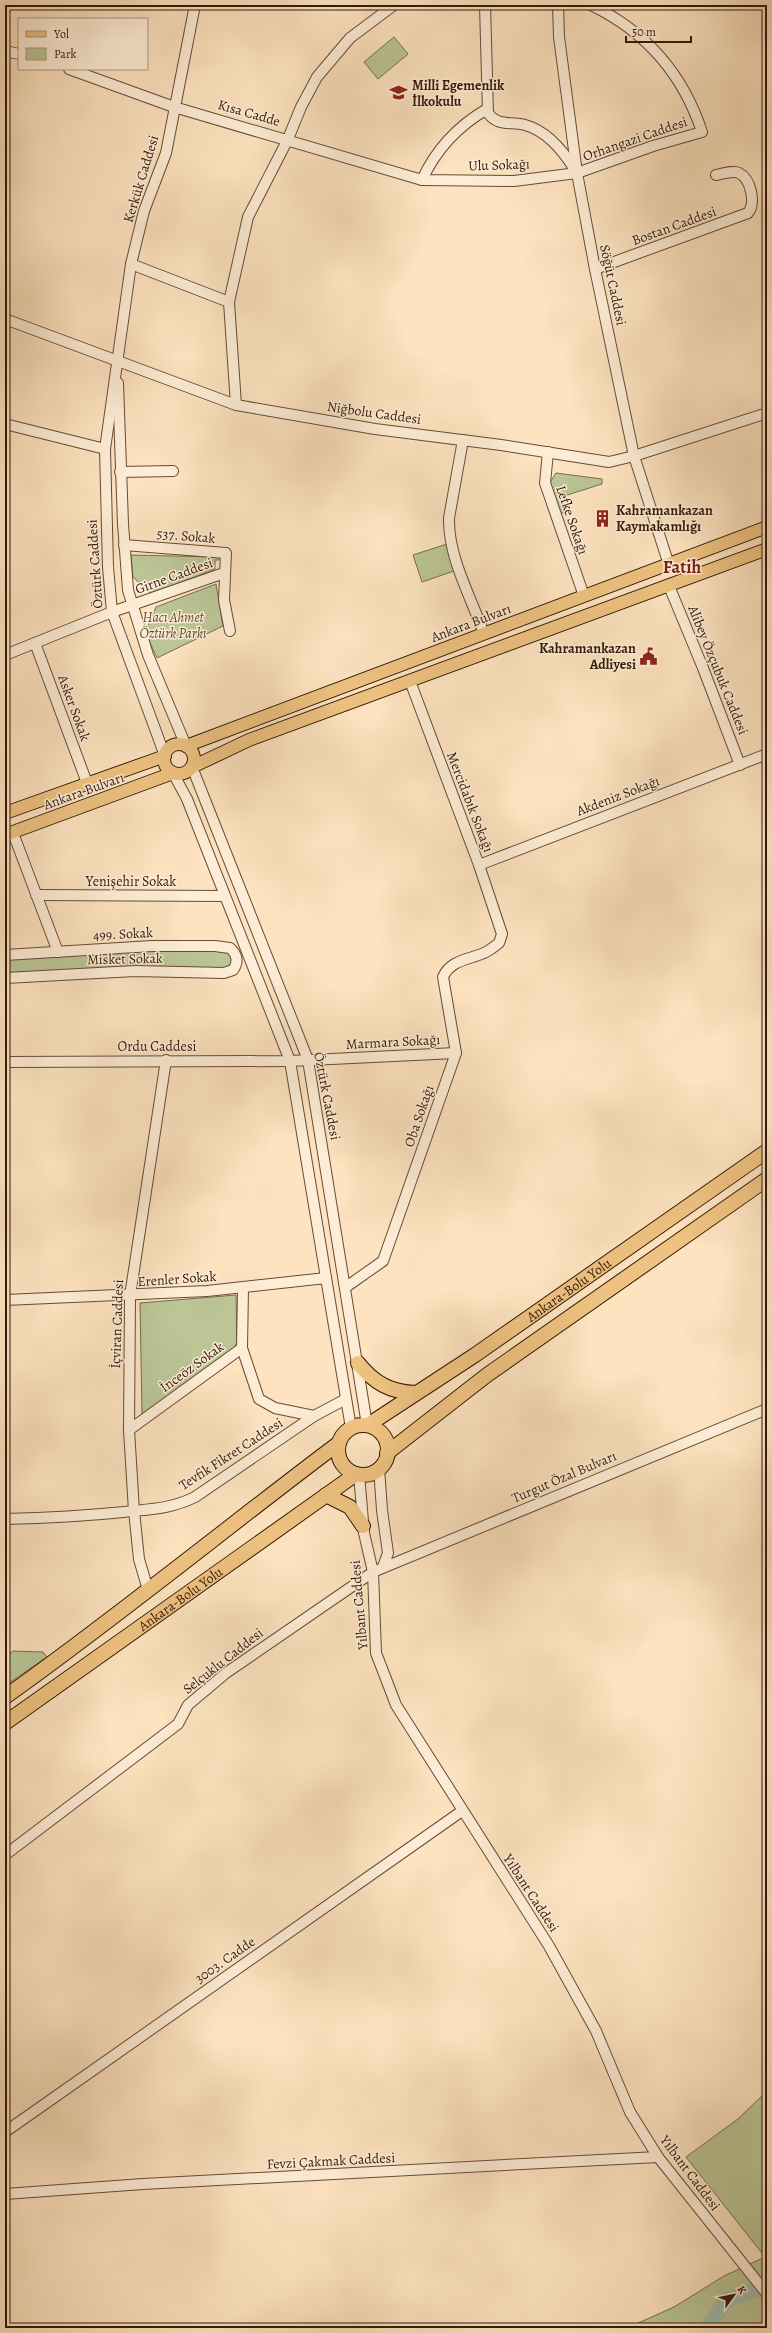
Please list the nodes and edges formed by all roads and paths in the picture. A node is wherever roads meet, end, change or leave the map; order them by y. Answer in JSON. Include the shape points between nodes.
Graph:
{"nodes":[{"id":1,"x":195,"y":5,"type":"edge"},
{"id":2,"x":394,"y":5,"type":"edge"},
{"id":3,"x":485,"y":5,"type":"edge"},
{"id":4,"x":558,"y":5,"type":"edge"},
{"id":5,"x":590,"y":5,"type":"edge"},
{"id":6,"x":5,"y":51,"type":"edge"},
{"id":7,"x":18,"y":54,"type":"edge"},
{"id":8,"x":72,"y":70,"type":"edge"},
{"id":9,"x":174,"y":107,"type":"junction"},
{"id":10,"x":487,"y":109,"type":"junction"},
{"id":11,"x":288,"y":139,"type":"junction"},
{"id":12,"x":577,"y":173,"type":"junction"},
{"id":13,"x":716,"y":175,"type":"dead end"},
{"id":14,"x":422,"y":180,"type":"junction"},
{"id":15,"x":131,"y":264,"type":"junction"},
{"id":16,"x":595,"y":269,"type":"junction"},
{"id":17,"x":229,"y":302,"type":"junction"},
{"id":18,"x":5,"y":319,"type":"edge"},
{"id":19,"x":116,"y":361,"type":"junction"},
{"id":20,"x":236,"y":405,"type":"junction"},
{"id":21,"x":767,"y":414,"type":"edge"},
{"id":22,"x":5,"y":424,"type":"edge"},
{"id":23,"x":463,"y":440,"type":"junction"},
{"id":24,"x":105,"y":449,"type":"junction"},
{"id":25,"x":548,"y":452,"type":"junction"},
{"id":26,"x":634,"y":456,"type":"junction"},
{"id":27,"x":174,"y":471,"type":"dead end"},
{"id":28,"x":120,"y":472,"type":"junction"},
{"id":29,"x":767,"y":527,"type":"edge"},
{"id":30,"x":124,"y":545,"type":"junction"},
{"id":31,"x":767,"y":549,"type":"edge"},
{"id":32,"x":669,"y":565,"type":"junction"},
{"id":33,"x":224,"y":573,"type":"junction"},
{"id":34,"x":669,"y":586,"type":"junction"},
{"id":35,"x":584,"y":596,"type":"junction"},
{"id":36,"x":133,"y":606,"type":"junction"},
{"id":37,"x":112,"y":612,"type":"junction"},
{"id":38,"x":230,"y":631,"type":"dead end"},
{"id":39,"x":484,"y":634,"type":"junction"},
{"id":40,"x":35,"y":643,"type":"junction"},
{"id":41,"x":5,"y":655,"type":"edge"},
{"id":42,"x":410,"y":680,"type":"junction"},
{"id":43,"x":186,"y":746,"type":"junction"},
{"id":44,"x":767,"y":754,"type":"edge"},
{"id":45,"x":165,"y":756,"type":"junction"},
{"id":46,"x":740,"y":765,"type":"junction"},
{"id":47,"x":192,"y":767,"type":"junction"},
{"id":48,"x":174,"y":773,"type":"junction"},
{"id":49,"x":87,"y":783,"type":"junction"},
{"id":50,"x":5,"y":812,"type":"edge"},
{"id":51,"x":9,"y":834,"type":"edge"},
{"id":52,"x":479,"y":865,"type":"junction"},
{"id":53,"x":36,"y":894,"type":"junction"},
{"id":54,"x":225,"y":896,"type":"junction"},
{"id":55,"x":58,"y":952,"type":"junction"},
{"id":56,"x":5,"y":955,"type":"edge"},
{"id":57,"x":237,"y":959,"type":"joint"},
{"id":58,"x":443,"y":977,"type":"joint"},
{"id":59,"x":5,"y":978,"type":"edge"},
{"id":60,"x":456,"y":1053,"type":"junction"},
{"id":61,"x":166,"y":1060,"type":"junction"},
{"id":62,"x":308,"y":1060,"type":"junction"},
{"id":63,"x":290,"y":1061,"type":"junction"},
{"id":64,"x":5,"y":1062,"type":"edge"},
{"id":65,"x":767,"y":1151,"type":"edge"},
{"id":66,"x":767,"y":1179,"type":"edge"},
{"id":67,"x":326,"y":1278,"type":"junction"},
{"id":68,"x":346,"y":1287,"type":"junction"},
{"id":69,"x":243,"y":1288,"type":"junction"},
{"id":70,"x":130,"y":1296,"type":"junction"},
{"id":71,"x":5,"y":1300,"type":"edge"},
{"id":72,"x":242,"y":1348,"type":"junction"},
{"id":73,"x":358,"y":1363,"type":"junction"},
{"id":74,"x":416,"y":1393,"type":"junction"},
{"id":75,"x":346,"y":1399,"type":"junction"},
{"id":76,"x":767,"y":1409,"type":"edge"},
{"id":77,"x":314,"y":1416,"type":"junction"},
{"id":78,"x":368,"y":1425,"type":"junction"},
{"id":79,"x":351,"y":1428,"type":"junction"},
{"id":80,"x":129,"y":1430,"type":"junction"},
{"id":81,"x":338,"y":1443,"type":"junction"},
{"id":82,"x":387,"y":1453,"type":"junction"},
{"id":83,"x":379,"y":1468,"type":"junction"},
{"id":84,"x":357,"y":1474,"type":"junction"},
{"id":85,"x":326,"y":1495,"type":"junction"},
{"id":86,"x":134,"y":1511,"type":"junction"},
{"id":87,"x":5,"y":1519,"type":"edge"},
{"id":88,"x":363,"y":1526,"type":"junction"},
{"id":89,"x":383,"y":1567,"type":"junction"},
{"id":90,"x":373,"y":1572,"type":"junction"},
{"id":91,"x":148,"y":1590,"type":"junction"},
{"id":92,"x":5,"y":1697,"type":"edge"},
{"id":93,"x":5,"y":1723,"type":"edge"},
{"id":94,"x":462,"y":1811,"type":"junction"},
{"id":95,"x":5,"y":1855,"type":"edge"},
{"id":96,"x":5,"y":2132,"type":"edge"},
{"id":97,"x":658,"y":2157,"type":"junction"},
{"id":98,"x":5,"y":2194,"type":"edge"},
{"id":99,"x":767,"y":2294,"type":"edge"}],
"edges":[{"from":1,"to":9,"type":"street","name":"Kerkük Caddesi"},
{"from":2,"to":11,"type":"street","via":[[363,26],[327,63],[308,92]]},
{"from":3,"to":10,"type":"street"},
{"from":4,"to":12,"type":"street","name":"Söğüt Caddesi","via":[[559,37]]},
{"from":5,"to":12,"type":"street","name":"Orhangazi Caddesi","via":[[631,29],[656,51],[684,88],[702,132]]},
{"from":6,"to":7,"type":"street"},
{"from":8,"to":9,"type":"street","name":"Kısa Cadde"},
{"from":9,"to":11,"type":"street","name":"Kısa Cadde"},
{"from":9,"to":15,"type":"street","name":"Kerkük Caddesi","via":[[166,153],[144,211]]},
{"from":10,"to":12,"type":"street","via":[[496,121],[525,125],[544,135],[560,149]]},
{"from":10,"to":14,"type":"street","via":[[464,124],[445,143]]},
{"from":11,"to":14,"type":"street","name":"Kısa Cadde"},
{"from":11,"to":17,"type":"street","via":[[248,217]]},
{"from":12,"to":14,"type":"street","name":"Ulu Sokağı","via":[[514,180]]},
{"from":12,"to":16,"type":"street","name":"Söğüt Caddesi"},
{"from":13,"to":16,"type":"street","name":"Bostan Caddesi","via":[[738,173],[747,183],[752,205],[748,213]]},
{"from":15,"to":17,"type":"street"},
{"from":15,"to":19,"type":"street","name":"Kerkük Caddesi"},
{"from":16,"to":26,"type":"street","name":"Söğüt Caddesi"},
{"from":17,"to":20,"type":"street"},
{"from":18,"to":19,"type":"street"},
{"from":19,"to":20,"type":"street","name":"Niğbolu Caddesi"},
{"from":19,"to":24,"type":"street","name":"Öztürk Caddesi"},
{"from":19,"to":28,"type":"street","via":[[121,422]]},
{"from":20,"to":23,"type":"street","name":"Niğbolu Caddesi","via":[[375,430]]},
{"from":21,"to":26,"type":"street","name":"Niğbolu Caddesi"},
{"from":22,"to":24,"type":"street"},
{"from":23,"to":25,"type":"street","name":"Niğbolu Caddesi"},
{"from":23,"to":39,"type":"street","via":[[448,531]]},
{"from":24,"to":37,"type":"street","name":"Öztürk Caddesi","via":[[108,567]]},
{"from":25,"to":26,"type":"street","name":"Niğbolu Caddesi","via":[[609,462]]},
{"from":25,"to":35,"type":"street","name":"Lefke Sokağı","via":[[545,483]]},
{"from":26,"to":32,"type":"street","name":"Söğüt Caddesi"},
{"from":27,"to":28,"type":"street"},
{"from":28,"to":30,"type":"street"},
{"from":29,"to":32,"type":"main road","name":"Ankara Bulvarı"},
{"from":30,"to":33,"type":"street","name":"537. Sokak","via":[[226,553]]},
{"from":30,"to":36,"type":"street","via":[[126,577]]},
{"from":31,"to":34,"type":"main road","name":"Ankara Bulvarı"},
{"from":32,"to":35,"type":"main road","name":"Ankara Bulvarı"},
{"from":33,"to":36,"type":"street","name":"Girne Caddesi"},
{"from":33,"to":38,"type":"street","via":[[224,600]]},
{"from":34,"to":42,"type":"main road","name":"Ankara Bulvarı"},
{"from":34,"to":46,"type":"street","name":"Alibey Özçubuk Caddesi"},
{"from":35,"to":39,"type":"main road","name":"Ankara Bulvarı"},
{"from":36,"to":37,"type":"street","name":"Girne Caddesi"},
{"from":36,"to":43,"type":"street","via":[[148,655]]},
{"from":37,"to":40,"type":"street","name":"Girne Caddesi"},
{"from":37,"to":45,"type":"street","name":"Öztürk Caddesi"},
{"from":39,"to":43,"type":"main road","name":"Ankara Bulvarı"},
{"from":40,"to":41,"type":"street","name":"Girne Caddesi"},
{"from":40,"to":49,"type":"street","name":"Asker Sokak"},
{"from":42,"to":47,"type":"main road","name":"Ankara Bulvarı","via":[[249,740]]},
{"from":42,"to":52,"type":"street","name":"Mercidabık Sokağı"},
{"from":43,"to":45,"type":"main road","name":"Ankara Bulvarı","via":[[174,745],[168,749]]},
{"from":43,"to":47,"type":"main road","via":[[193,755]]},
{"from":44,"to":46,"type":"street","name":"Akdeniz Sokağı"},
{"from":45,"to":48,"type":"main road","via":[[167,768]]},
{"from":45,"to":49,"type":"main road","name":"Ankara Bulvarı"},
{"from":46,"to":52,"type":"street","name":"Akdeniz Sokağı"},
{"from":47,"to":48,"type":"main road","name":"Ankara Bulvarı","via":[[182,774]]},
{"from":47,"to":62,"type":"street","name":"Öztürk Caddesi"},
{"from":48,"to":51,"type":"main road","name":"Ankara Bulvarı"},
{"from":48,"to":54,"type":"street"},
{"from":49,"to":50,"type":"main road","name":"Ankara Bulvarı"},
{"from":51,"to":53,"type":"street"},
{"from":52,"to":58,"type":"street","name":"Mercidabık Sokağı","via":[[502,934],[499,943],[486,952],[453,964]]},
{"from":53,"to":54,"type":"street","name":"Yenişehir Sokak"},
{"from":53,"to":55,"type":"street"},
{"from":54,"to":63,"type":"street"},
{"from":55,"to":56,"type":"street","name":"499. Sokak"},
{"from":55,"to":57,"type":"street","name":"499. Sokak","via":[[152,946],[215,946],[230,948]]},
{"from":57,"to":59,"type":"street","name":"Misket Sokak","via":[[233,970],[224,972],[135,971]]},
{"from":58,"to":60,"type":"street","name":"Oba Sokağı"},
{"from":60,"to":62,"type":"street","name":"Marmara Sokağı"},
{"from":60,"to":68,"type":"street","name":"Oba Sokağı","via":[[383,1261]]},
{"from":61,"to":63,"type":"street","name":"Ordu Caddesi"},
{"from":61,"to":64,"type":"street","name":"Ordu Caddesi"},
{"from":61,"to":70,"type":"street","name":"İçviran Caddesi"},
{"from":62,"to":63,"type":"street","name":"Ordu Caddesi"},
{"from":62,"to":68,"type":"street","name":"Öztürk Caddesi"},
{"from":63,"to":67,"type":"street"},
{"from":65,"to":74,"type":"highway","name":"Ankara-Bolu Yolu"},
{"from":66,"to":82,"type":"highway","name":"Ankara-Bolu Yolu","via":[[487,1376]]},
{"from":67,"to":69,"type":"street","name":"Erenler Sokak"},
{"from":67,"to":75,"type":"street"},
{"from":68,"to":73,"type":"street","name":"Öztürk Caddesi"},
{"from":69,"to":70,"type":"street","name":"Erenler Sokak"},
{"from":69,"to":72,"type":"street","name":"İnceöz Sokak"},
{"from":70,"to":71,"type":"street","name":"Erenler Sokak"},
{"from":70,"to":80,"type":"street","name":"İçviran Caddesi"},
{"from":72,"to":77,"type":"street","via":[[259,1399],[275,1408]]},
{"from":72,"to":80,"type":"street","name":"İnceöz Sokak"},
{"from":73,"to":74,"type":"highway","via":[[383,1387],[399,1392]]},
{"from":73,"to":78,"type":"street","name":"Öztürk Caddesi"},
{"from":74,"to":78,"type":"highway","name":"Ankara-Bolu Yolu"},
{"from":75,"to":77,"type":"street","name":"Tevfik Fikret Caddesi"},
{"from":75,"to":79,"type":"street"},
{"from":76,"to":89,"type":"street","name":"Turgut Özal Bulvarı"},
{"from":77,"to":86,"type":"street","name":"Tevfik Fikret Caddesi","via":[[179,1505],[162,1510]]},
{"from":78,"to":79,"type":"highway"},
{"from":78,"to":82,"type":"highway","via":[[383,1436]]},
{"from":79,"to":81,"type":"highway","via":[[343,1434]]},
{"from":80,"to":86,"type":"street","name":"İçviran Caddesi"},
{"from":81,"to":84,"type":"highway","via":[[341,1462]]},
{"from":81,"to":91,"type":"highway","name":"Ankara-Bolu Yolu"},
{"from":82,"to":83,"type":"highway"},
{"from":83,"to":84,"type":"highway","via":[[370,1474]]},
{"from":83,"to":89,"type":"street","name":"Yılbant Caddesi","via":[[388,1553]]},
{"from":84,"to":85,"type":"highway","name":"Ankara-Bolu Yolu"},
{"from":84,"to":88,"type":"street","name":"Yılbant Caddesi"},
{"from":85,"to":88,"type":"highway","via":[[350,1507]]},
{"from":85,"to":93,"type":"highway","name":"Ankara-Bolu Yolu"},
{"from":86,"to":87,"type":"street","name":"Tevfik Fikret Caddesi"},
{"from":86,"to":91,"type":"street","name":"İçviran Caddesi","via":[[140,1559]]},
{"from":88,"to":90,"type":"street","name":"Yılbant Caddesi"},
{"from":89,"to":90,"type":"street","name":"Turgut Özal Bulvarı"},
{"from":90,"to":94,"type":"street","name":"Yılbant Caddesi","via":[[376,1653],[396,1705]]},
{"from":90,"to":95,"type":"street","name":"Selçuklu Caddesi","via":[[226,1673],[188,1704],[178,1724]]},
{"from":91,"to":92,"type":"highway","name":"Ankara-Bolu Yolu","via":[[86,1639]]},
{"from":94,"to":96,"type":"street","name":"3003. Cadde"},
{"from":94,"to":97,"type":"street","name":"Yılbant Caddesi","via":[[549,1946],[596,2031],[630,2112]]},
{"from":97,"to":98,"type":"street","name":"Fevzi Çakmak Caddesi","via":[[143,2184]]},
{"from":97,"to":99,"type":"street","name":"Yılbant Caddesi"}]}
